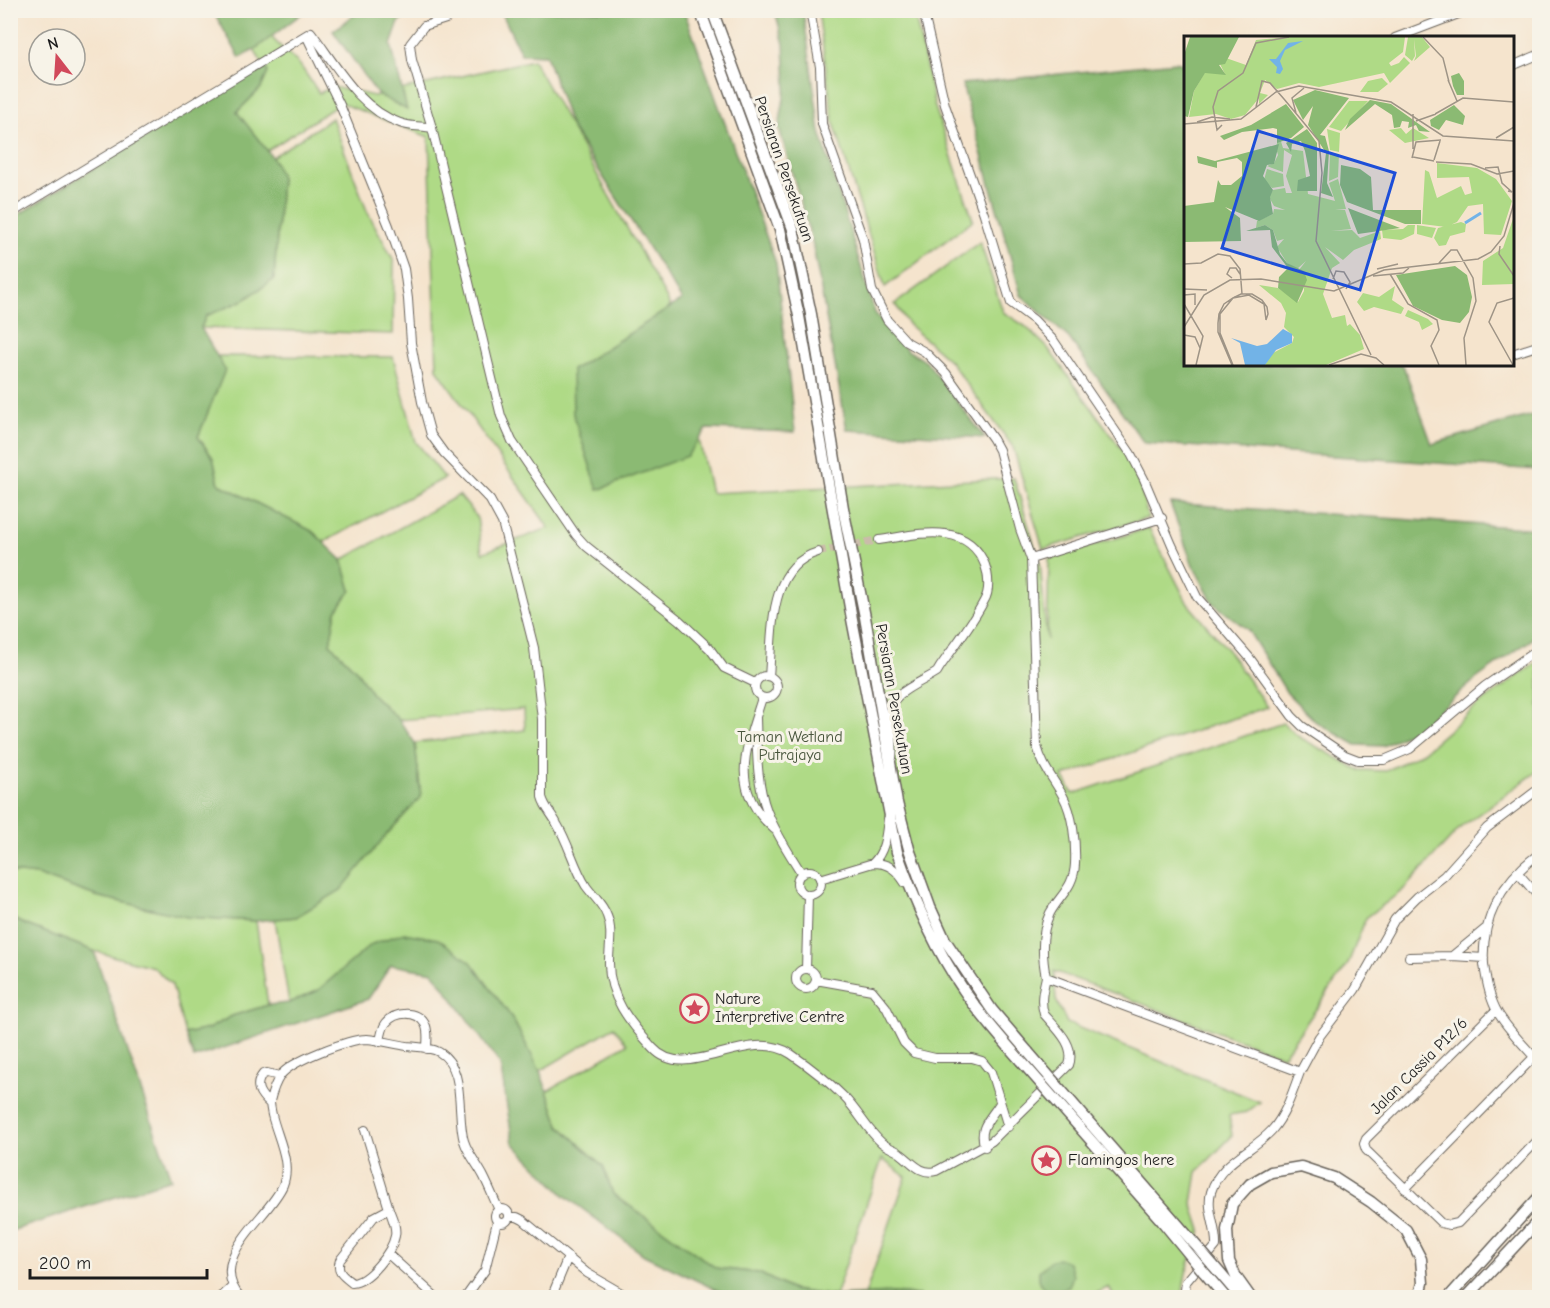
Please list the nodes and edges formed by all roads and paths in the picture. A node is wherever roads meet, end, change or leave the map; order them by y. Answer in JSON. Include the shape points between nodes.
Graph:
{"nodes":[{"id":1,"x":700,"y":10,"type":"edge"},
{"id":2,"x":712,"y":10,"type":"edge"},
{"id":3,"x":810,"y":10,"type":"edge"},
{"id":4,"x":923,"y":10,"type":"edge"},
{"id":5,"x":1469,"y":10,"type":"edge"},
{"id":6,"x":446,"y":19,"type":"dead end"},
{"id":7,"x":306,"y":35,"type":"junction"},
{"id":8,"x":1400,"y":36,"type":"edge"},
{"id":9,"x":1539,"y":54,"type":"edge"},
{"id":10,"x":1514,"y":65,"type":"edge"},
{"id":11,"x":432,"y":128,"type":"junction"},
{"id":12,"x":10,"y":214,"type":"edge"},
{"id":13,"x":1539,"y":345,"type":"edge"},
{"id":14,"x":1514,"y":353,"type":"edge"},
{"id":15,"x":1162,"y":518,"type":"junction"},
{"id":16,"x":879,"y":540,"type":"tunnel mouth"},
{"id":17,"x":818,"y":552,"type":"tunnel mouth"},
{"id":18,"x":1031,"y":559,"type":"junction"},
{"id":19,"x":1539,"y":648,"type":"edge"},
{"id":20,"x":769,"y":676,"type":"junction"},
{"id":21,"x":755,"y":683,"type":"junction"},
{"id":22,"x":762,"y":698,"type":"junction"},
{"id":23,"x":756,"y":718,"type":"junction"},
{"id":24,"x":891,"y":766,"type":"junction"},
{"id":25,"x":1539,"y":788,"type":"edge"},
{"id":26,"x":889,"y":812,"type":"junction"},
{"id":27,"x":776,"y":832,"type":"junction"},
{"id":28,"x":1539,"y":853,"type":"edge"},
{"id":29,"x":873,"y":863,"type":"junction"},
{"id":30,"x":1517,"y":872,"type":"junction"},
{"id":31,"x":802,"y":874,"type":"junction"},
{"id":32,"x":820,"y":879,"type":"junction"},
{"id":33,"x":909,"y":888,"type":"junction"},
{"id":34,"x":808,"y":895,"type":"junction"},
{"id":35,"x":1539,"y":898,"type":"edge"},
{"id":36,"x":1485,"y":929,"type":"junction"},
{"id":37,"x":1452,"y":956,"type":"junction"},
{"id":38,"x":1409,"y":957,"type":"dead end"},
{"id":39,"x":1484,"y":958,"type":"junction"},
{"id":40,"x":806,"y":969,"type":"junction"},
{"id":41,"x":1046,"y":977,"type":"junction"},
{"id":42,"x":816,"y":980,"type":"junction"},
{"id":43,"x":1496,"y":1010,"type":"junction"},
{"id":44,"x":380,"y":1042,"type":"junction"},
{"id":45,"x":427,"y":1049,"type":"junction"},
{"id":46,"x":1537,"y":1060,"type":"edge"},
{"id":47,"x":1300,"y":1072,"type":"junction"},
{"id":48,"x":279,"y":1077,"type":"junction"},
{"id":49,"x":1000,"y":1102,"type":"junction"},
{"id":50,"x":270,"y":1104,"type":"junction"},
{"id":51,"x":1008,"y":1126,"type":"junction"},
{"id":52,"x":365,"y":1130,"type":"dead end"},
{"id":53,"x":1539,"y":1138,"type":"edge"},
{"id":54,"x":984,"y":1147,"type":"junction"},
{"id":55,"x":1405,"y":1189,"type":"junction"},
{"id":56,"x":1539,"y":1196,"type":"edge"},
{"id":57,"x":389,"y":1209,"type":"junction"},
{"id":58,"x":499,"y":1210,"type":"junction"},
{"id":59,"x":509,"y":1218,"type":"junction"},
{"id":60,"x":1539,"y":1219,"type":"edge"},
{"id":61,"x":497,"y":1222,"type":"junction"},
{"id":62,"x":387,"y":1254,"type":"junction"},
{"id":63,"x":568,"y":1257,"type":"junction"},
{"id":64,"x":1208,"y":1268,"type":"junction"},
{"id":65,"x":232,"y":1287,"type":"junction"},
{"id":66,"x":220,"y":1298,"type":"edge"},
{"id":67,"x":241,"y":1298,"type":"edge"},
{"id":68,"x":437,"y":1298,"type":"edge"},
{"id":69,"x":465,"y":1298,"type":"edge"},
{"id":70,"x":551,"y":1298,"type":"edge"},
{"id":71,"x":630,"y":1298,"type":"edge"},
{"id":72,"x":1184,"y":1298,"type":"edge"},
{"id":73,"x":1226,"y":1298,"type":"edge"},
{"id":74,"x":1241,"y":1298,"type":"edge"},
{"id":75,"x":1251,"y":1298,"type":"edge"},
{"id":76,"x":1419,"y":1298,"type":"edge"},
{"id":77,"x":1448,"y":1298,"type":"edge"},
{"id":78,"x":1468,"y":1298,"type":"edge"}],
"edges":[{"from":1,"to":26,"type":"main road","name":"Persiaran Persekutuan","via":[[780,229]]},
{"from":2,"to":24,"type":"main road","name":"Persiaran Persekutuan","via":[[793,229]]},
{"from":3,"to":18,"type":"street","via":[[820,67],[822,123],[863,239],[872,290],[887,320],[907,342],[925,352],[946,373],[993,439]]},
{"from":4,"to":15,"type":"street","via":[[945,105],[1011,303],[1054,341],[1131,454]]},
{"from":5,"to":8,"type":"street"},
{"from":6,"to":11,"type":"street","via":[[424,26],[410,44]]},
{"from":7,"to":11,"type":"street","via":[[311,32],[356,93],[378,113],[402,124]]},
{"from":7,"to":12,"type":"street"},
{"from":7,"to":54,"type":"street","via":[[340,105],[404,269],[411,343],[431,435],[490,500],[502,522],[534,648],[542,718],[542,797],[585,884],[607,916],[609,975],[622,1010],[654,1050],[674,1059],[698,1060],[759,1045],[788,1052],[845,1098],[880,1142],[922,1171],[936,1172]]},
{"from":9,"to":10,"type":"street"},
{"from":11,"to":21,"type":"street","via":[[501,416],[512,441],[586,546],[678,620],[710,649],[724,668]]},
{"from":13,"to":14,"type":"street"},
{"from":15,"to":18,"type":"street"},
{"from":15,"to":19,"type":"street","via":[[1197,597],[1249,657],[1283,707],[1333,748],[1358,760],[1384,760],[1410,749],[1485,686]]},
{"from":16,"to":24,"type":"street","via":[[949,533],[961,537],[985,564],[988,582],[985,600],[936,672],[892,702]]},
{"from":17,"to":20,"type":"street","via":[[800,560],[781,586]]},
{"from":18,"to":41,"type":"street","via":[[1038,746],[1046,770],[1064,797],[1075,866],[1068,890],[1047,921],[1043,961]]},
{"from":20,"to":21,"type":"street"},
{"from":20,"to":22,"type":"street","via":[[778,688],[772,697]]},
{"from":21,"to":22,"type":"street"},
{"from":22,"to":23,"type":"street"},
{"from":23,"to":27,"type":"street","via":[[762,794]]},
{"from":23,"to":27,"type":"street","via":[[744,765],[746,786],[759,817]]},
{"from":24,"to":64,"type":"main road","name":"Persiaran Persekutuan","bridge":true,"via":[[909,849],[945,940],[992,1010]]},
{"from":25,"to":47,"type":"street","via":[[1487,828],[1444,876],[1395,919],[1355,990],[1318,1037]]},
{"from":26,"to":29,"type":"street","via":[[885,843]]},
{"from":26,"to":33,"type":"main road","name":"Persiaran Persekutuan"},
{"from":27,"to":31,"type":"street"},
{"from":28,"to":30,"type":"street"},
{"from":29,"to":32,"type":"street"},
{"from":29,"to":33,"type":"street","via":[[896,870]]},
{"from":30,"to":35,"type":"street"},
{"from":30,"to":36,"type":"street","via":[[1493,906]]},
{"from":31,"to":32,"type":"street","via":[[812,872]]},
{"from":31,"to":34,"type":"street","via":[[797,887]]},
{"from":32,"to":34,"type":"street","via":[[818,890]]},
{"from":33,"to":64,"type":"main road","name":"Persiaran Persekutuan","bridge":true,"via":[[935,944],[963,989],[1021,1061]]},
{"from":34,"to":40,"type":"street"},
{"from":36,"to":37,"type":"street"},
{"from":36,"to":39,"type":"street"},
{"from":37,"to":38,"type":"street"},
{"from":37,"to":39,"type":"street"},
{"from":39,"to":43,"type":"street"},
{"from":40,"to":42,"type":"street","via":[[814,972]]},
{"from":40,"to":42,"type":"street","via":[[797,977],[799,985],[807,989]]},
{"from":41,"to":47,"type":"street"},
{"from":41,"to":51,"type":"street","via":[[1042,1008],[1070,1048],[1071,1060]]},
{"from":42,"to":49,"type":"street","via":[[872,990],[914,1053],[982,1062],[991,1072]]},
{"from":43,"to":46,"type":"street"},
{"from":43,"to":55,"type":"street","name":"Jalan Cassia P12/6","via":[[1366,1139],[1366,1150]]},
{"from":44,"to":45,"type":"street"},
{"from":44,"to":45,"type":"street","via":[[386,1023],[408,1013],[424,1023]]},
{"from":44,"to":48,"type":"street","via":[[366,1039],[344,1043],[302,1061]]},
{"from":45,"to":58,"type":"street","via":[[438,1051],[450,1064],[461,1099],[464,1141]]},
{"from":46,"to":55,"type":"street"},
{"from":47,"to":72,"type":"street","via":[[1278,1122],[1226,1167],[1211,1190],[1209,1205],[1216,1246],[1186,1282]]},
{"from":48,"to":50,"type":"street"},
{"from":48,"to":50,"type":"street","via":[[263,1074],[258,1083]]},
{"from":49,"to":51,"type":"street"},
{"from":49,"to":54,"type":"street","via":[[984,1125]]},
{"from":50,"to":65,"type":"street","via":[[284,1156],[285,1179],[231,1259]]},
{"from":51,"to":54,"type":"street"},
{"from":52,"to":57,"type":"street"},
{"from":53,"to":55,"type":"street","via":[[1458,1223],[1441,1223]]},
{"from":56,"to":77,"type":"main road"},
{"from":57,"to":62,"type":"street","via":[[395,1236]]},
{"from":57,"to":62,"type":"street","via":[[374,1217],[337,1267],[352,1283],[358,1282]]},
{"from":58,"to":59,"type":"street","via":[[508,1213]]},
{"from":58,"to":61,"type":"street","via":[[495,1213]]},
{"from":59,"to":61,"type":"street","via":[[502,1224]]},
{"from":59,"to":63,"type":"street","via":[[523,1220]]},
{"from":60,"to":78,"type":"main road"},
{"from":61,"to":69,"type":"street","via":[[485,1270]]},
{"from":62,"to":68,"type":"street"},
{"from":63,"to":70,"type":"street"},
{"from":63,"to":71,"type":"street"},
{"from":64,"to":73,"type":"main road","name":"Persiaran Persekutuan"},
{"from":64,"to":74,"type":"main road","name":"Persiaran Persekutuan"},
{"from":65,"to":66,"type":"street"},
{"from":65,"to":67,"type":"street"},
{"from":75,"to":76,"type":"main road","via":[[1229,1261],[1227,1230],[1232,1204],[1250,1184],[1271,1172],[1301,1167],[1334,1178],[1406,1230],[1421,1259],[1423,1283]]}]}
